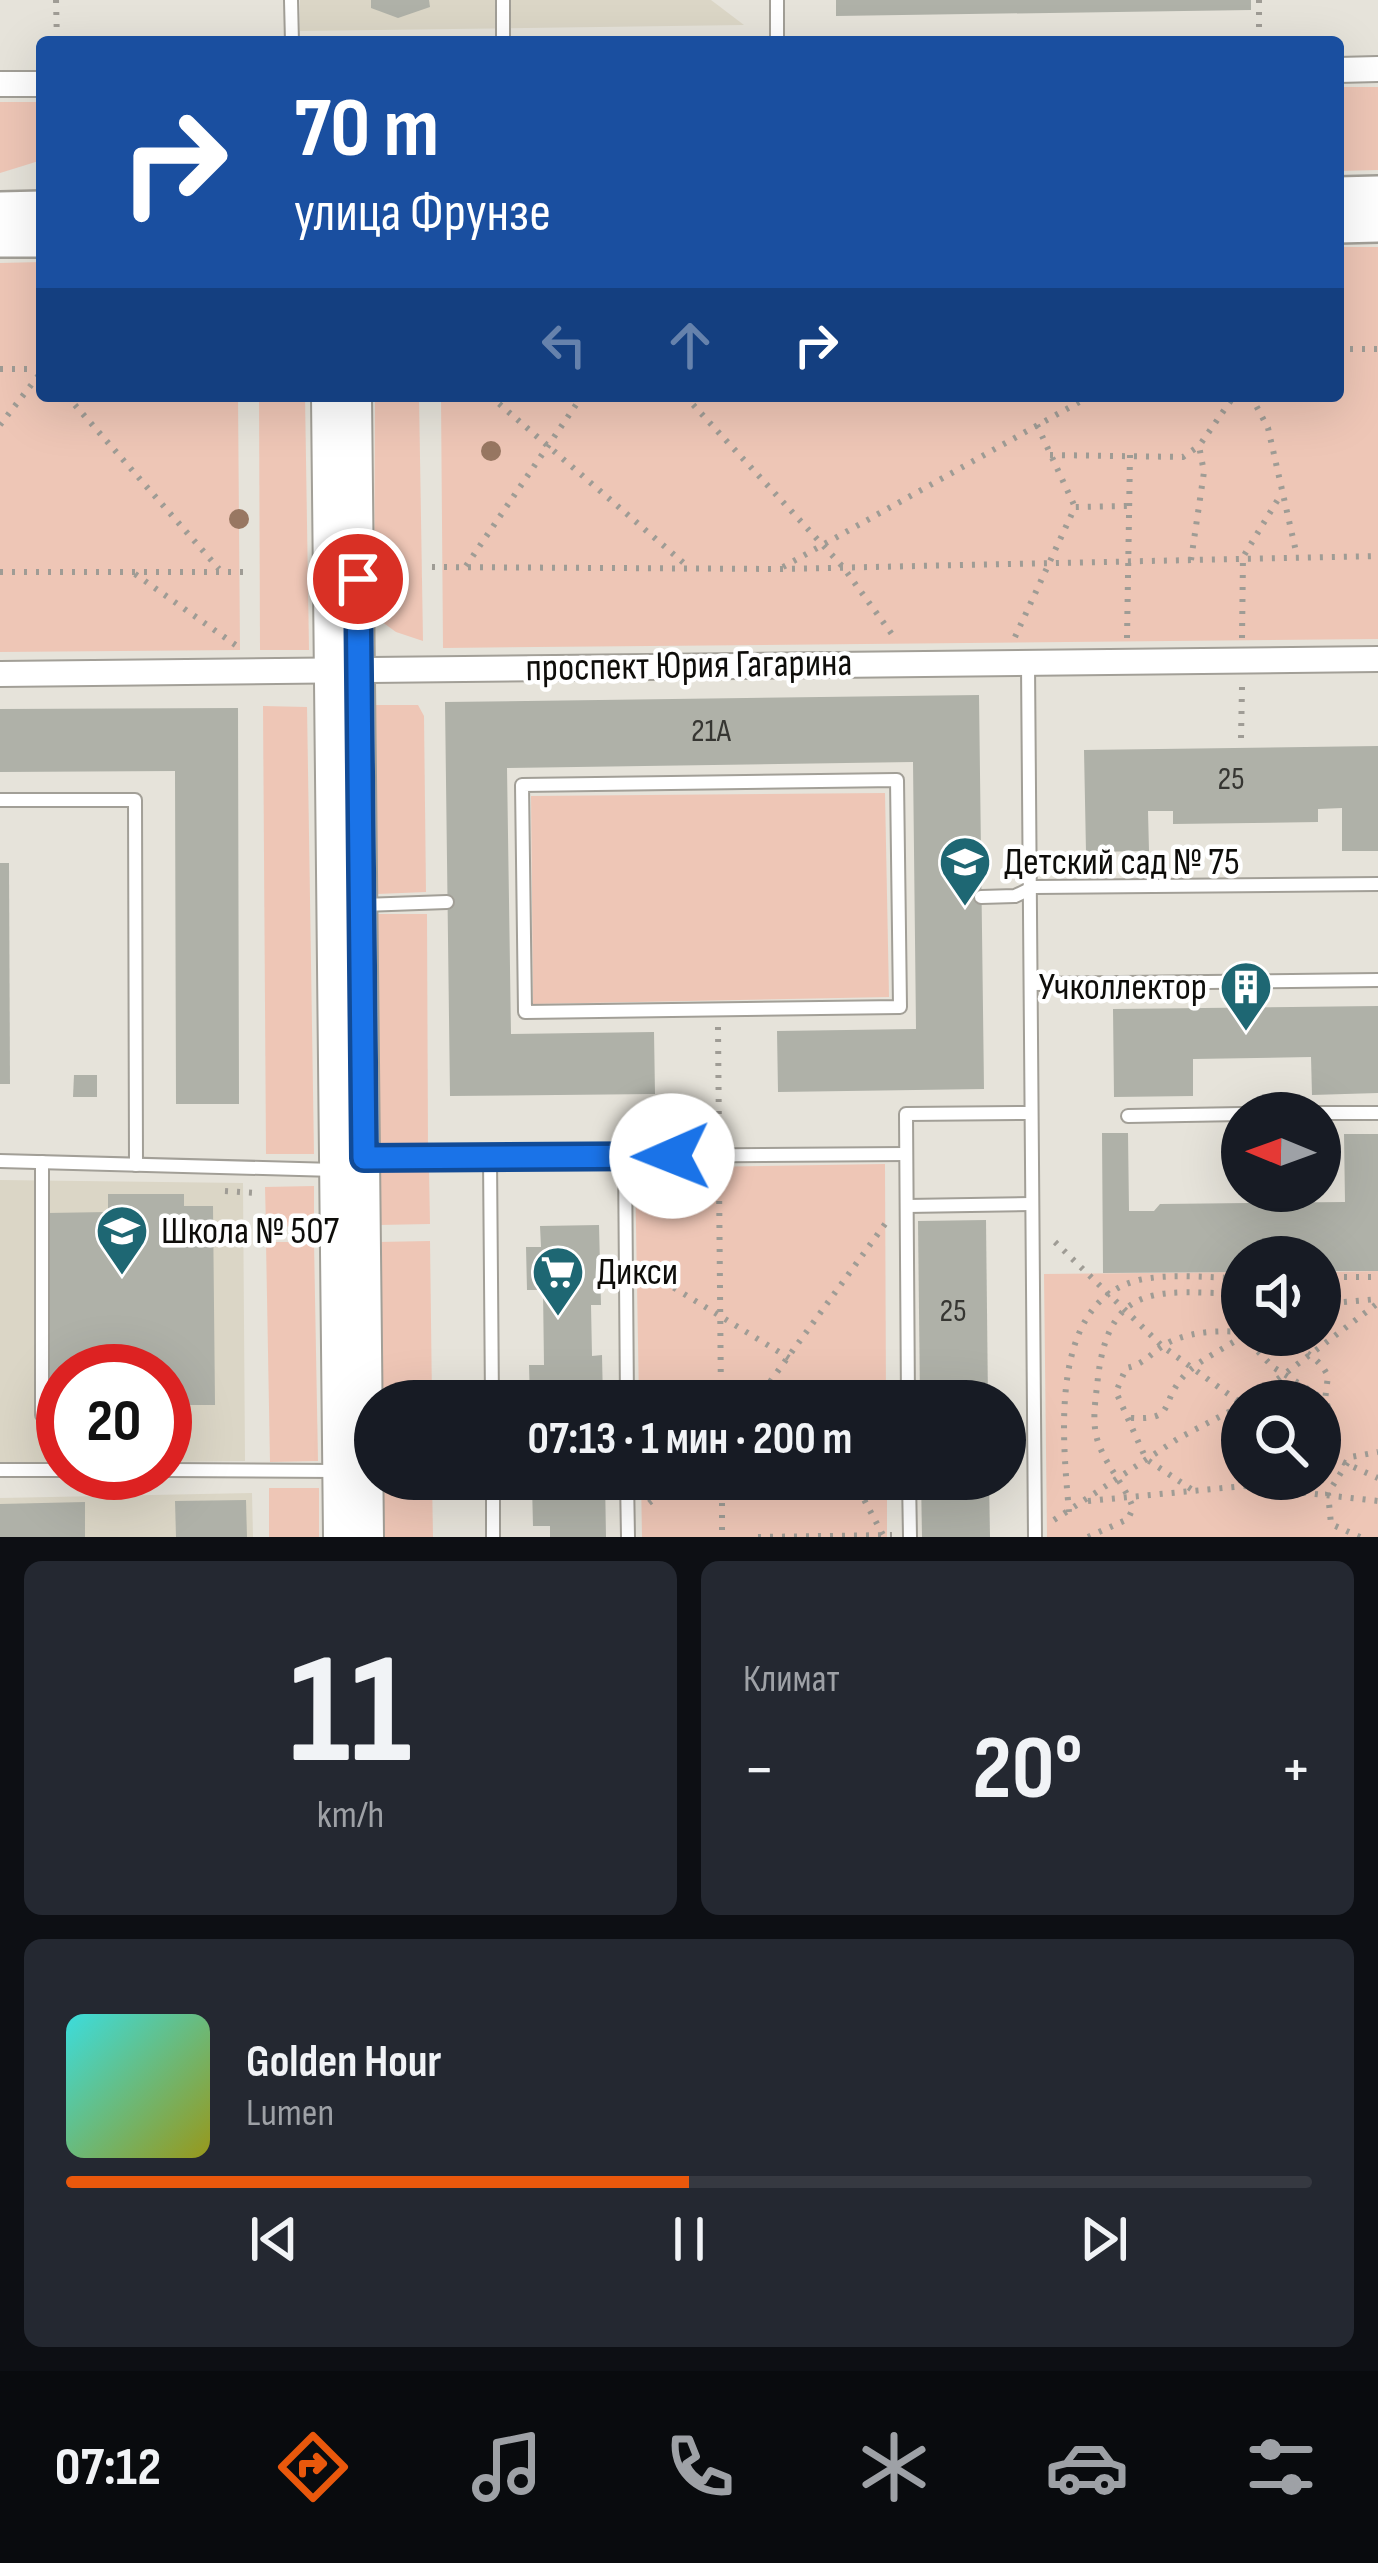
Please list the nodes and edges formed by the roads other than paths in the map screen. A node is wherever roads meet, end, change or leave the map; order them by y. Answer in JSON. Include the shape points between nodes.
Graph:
{"nodes":[{"id":1,"x":291,"y":0,"type":"edge"},
{"id":2,"x":503,"y":0,"type":"edge"},
{"id":3,"x":777,"y":0,"type":"edge"},
{"id":4,"x":292,"y":36,"type":"edge"},
{"id":5,"x":503,"y":36,"type":"edge"},
{"id":6,"x":777,"y":36,"type":"edge"},
{"id":7,"x":1378,"y":69,"type":"edge"},
{"id":8,"x":1344,"y":70,"type":"edge"},
{"id":9,"x":36,"y":84,"type":"edge"},
{"id":10,"x":0,"y":85,"type":"edge"},
{"id":11,"x":1344,"y":194,"type":"edge"},
{"id":12,"x":1378,"y":194,"type":"edge"},
{"id":13,"x":0,"y":208,"type":"edge"},
{"id":14,"x":36,"y":208,"type":"edge"},
{"id":15,"x":1378,"y":225,"type":"edge"},
{"id":16,"x":1344,"y":226,"type":"edge"},
{"id":17,"x":36,"y":239,"type":"edge"},
{"id":18,"x":0,"y":240,"type":"edge"},
{"id":19,"x":327,"y":402,"type":"edge"},
{"id":20,"x":356,"y":402,"type":"edge"},
{"id":21,"x":1378,"y":659,"type":"edge"},
{"id":22,"x":1028,"y":663,"type":"junction"},
{"id":23,"x":344,"y":671,"type":"junction"},
{"id":24,"x":0,"y":674,"type":"edge"},
{"id":25,"x":0,"y":800,"type":"edge"},
{"id":26,"x":1378,"y":884,"type":"edge"},
{"id":27,"x":1034,"y":887,"type":"junction"},
{"id":28,"x":981,"y":897,"type":"dead end"},
{"id":29,"x":899,"y":898,"type":"junction"},
{"id":30,"x":914,"y":898,"type":"dead end"},
{"id":31,"x":447,"y":902,"type":"dead end"},
{"id":32,"x":347,"y":905,"type":"junction"},
{"id":33,"x":1378,"y":980,"type":"edge"},
{"id":34,"x":1033,"y":984,"type":"junction"},
{"id":35,"x":1378,"y":1112,"type":"edge"},
{"id":36,"x":1029,"y":1113,"type":"junction"},
{"id":37,"x":1341,"y":1113,"type":"edge"},
{"id":38,"x":1221,"y":1114,"type":"edge"},
{"id":39,"x":1128,"y":1116,"type":"dead end"},
{"id":40,"x":906,"y":1154,"type":"junction"},
{"id":41,"x":625,"y":1156,"type":"junction"},
{"id":42,"x":490,"y":1157,"type":"junction"},
{"id":43,"x":0,"y":1161,"type":"edge"},
{"id":44,"x":42,"y":1162,"type":"junction"},
{"id":45,"x":349,"y":1164,"type":"junction"},
{"id":46,"x":136,"y":1166,"type":"junction"},
{"id":47,"x":1031,"y":1204,"type":"junction"},
{"id":48,"x":907,"y":1206,"type":"junction"},
{"id":49,"x":42,"y":1344,"type":"edge"},
{"id":50,"x":492,"y":1380,"type":"edge"},
{"id":51,"x":627,"y":1380,"type":"edge"},
{"id":52,"x":908,"y":1380,"type":"edge"},
{"id":53,"x":0,"y":1470,"type":"edge"},
{"id":54,"x":36,"y":1470,"type":"edge"},
{"id":55,"x":192,"y":1470,"type":"edge"},
{"id":56,"x":352,"y":1471,"type":"junction"},
{"id":57,"x":493,"y":1500,"type":"edge"},
{"id":58,"x":628,"y":1500,"type":"edge"},
{"id":59,"x":909,"y":1500,"type":"edge"},
{"id":60,"x":1035,"y":1534,"type":"edge"},
{"id":61,"x":910,"y":1536,"type":"edge"},
{"id":62,"x":339,"y":1537,"type":"edge"},
{"id":63,"x":368,"y":1537,"type":"edge"},
{"id":64,"x":493,"y":1537,"type":"edge"},
{"id":65,"x":628,"y":1537,"type":"edge"}],
"edges":[{"from":1,"to":4,"type":"lane"},
{"from":2,"to":5,"type":"lane"},
{"from":3,"to":6,"type":"lane"},
{"from":7,"to":8,"type":"street"},
{"from":9,"to":10,"type":"street"},
{"from":11,"to":12,"type":"main road"},
{"from":13,"to":14,"type":"main road"},
{"from":15,"to":16,"type":"main road"},
{"from":17,"to":18,"type":"main road"},
{"from":19,"to":23,"type":"street"},
{"from":20,"to":23,"type":"street"},
{"from":21,"to":22,"type":"street","name":"проспект Юрия Гагарина"},
{"from":22,"to":23,"type":"street","name":"проспект Юрия Гагарина"},
{"from":22,"to":27,"type":"lane"},
{"from":23,"to":24,"type":"street","name":"проспект Юрия Гагарина"},
{"from":23,"to":32,"type":"street"},
{"from":25,"to":46,"type":"lane","via":[[135,800]]},
{"from":26,"to":27,"type":"lane"},
{"from":27,"to":28,"type":"lane"},
{"from":27,"to":34,"type":"lane"},
{"from":29,"to":29,"type":"lane","via":[[900,1007],[524,1012],[516,901],[521,785],[897,780]]},
{"from":29,"to":30,"type":"lane"},
{"from":31,"to":32,"type":"lane"},
{"from":32,"to":45,"type":"street"},
{"from":33,"to":34,"type":"lane"},
{"from":34,"to":36,"type":"lane"},
{"from":35,"to":37,"type":"lane"},
{"from":36,"to":40,"type":"lane","via":[[906,1114]]},
{"from":36,"to":47,"type":"lane"},
{"from":38,"to":39,"type":"lane"},
{"from":40,"to":41,"type":"lane"},
{"from":40,"to":48,"type":"lane"},
{"from":41,"to":42,"type":"lane"},
{"from":41,"to":51,"type":"lane"},
{"from":42,"to":45,"type":"lane"},
{"from":42,"to":50,"type":"lane"},
{"from":43,"to":44,"type":"lane"},
{"from":44,"to":46,"type":"lane"},
{"from":44,"to":49,"type":"lane"},
{"from":45,"to":46,"type":"lane"},
{"from":45,"to":56,"type":"street"},
{"from":47,"to":48,"type":"lane"},
{"from":47,"to":60,"type":"lane"},
{"from":48,"to":52,"type":"lane"},
{"from":53,"to":54,"type":"lane"},
{"from":55,"to":56,"type":"lane"},
{"from":56,"to":62,"type":"street"},
{"from":56,"to":63,"type":"street"},
{"from":57,"to":64,"type":"lane"},
{"from":58,"to":65,"type":"lane"},
{"from":59,"to":61,"type":"lane"}]}
